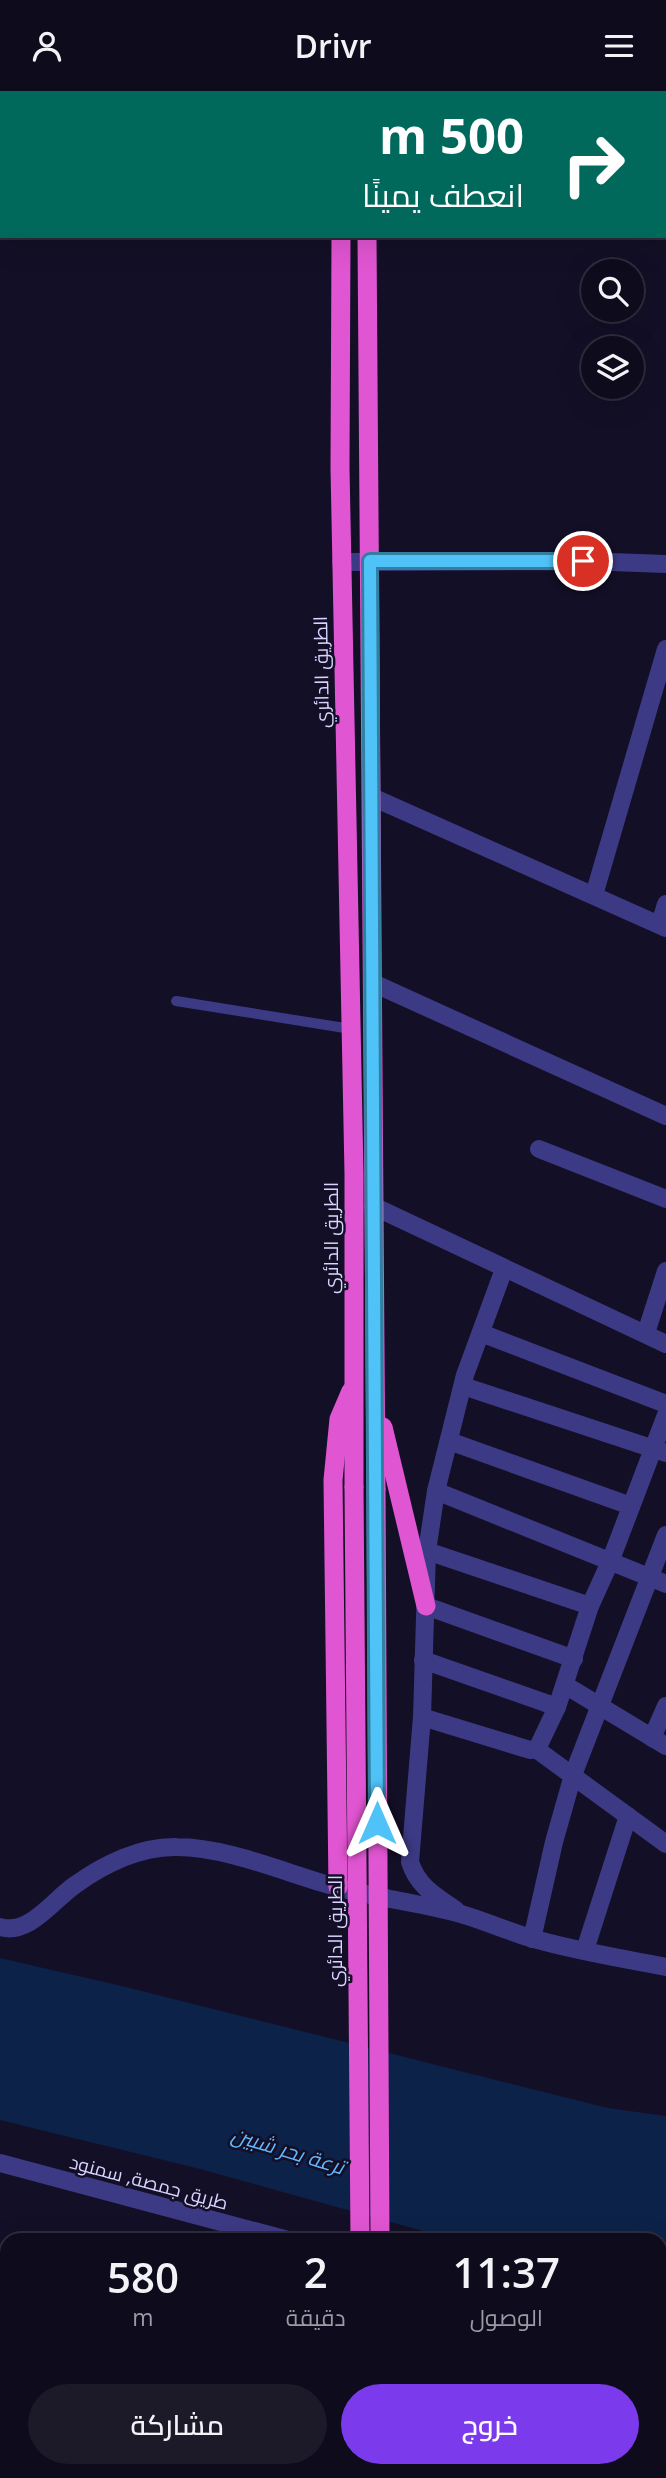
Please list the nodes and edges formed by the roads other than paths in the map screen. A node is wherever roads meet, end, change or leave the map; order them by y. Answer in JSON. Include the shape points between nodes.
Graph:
{"nodes":[{"id":1,"x":341,"y":238,"type":"edge"},
{"id":2,"x":367,"y":238,"type":"edge"},
{"id":3,"x":370,"y":561,"type":"junction"},
{"id":4,"x":341,"y":562,"type":"junction"},
{"id":5,"x":666,"y":563,"type":"edge"},
{"id":6,"x":666,"y":649,"type":"edge"},
{"id":7,"x":372,"y":797,"type":"junction"},
{"id":8,"x":594,"y":895,"type":"junction"},
{"id":9,"x":666,"y":904,"type":"edge"},
{"id":10,"x":663,"y":926,"type":"edge"},
{"id":11,"x":373,"y":983,"type":"junction"},
{"id":12,"x":176,"y":1002,"type":"dead end"},
{"id":13,"x":351,"y":1030,"type":"junction"},
{"id":14,"x":666,"y":1116,"type":"edge"},
{"id":15,"x":539,"y":1149,"type":"dead end"},
{"id":16,"x":666,"y":1199,"type":"edge"},
{"id":17,"x":373,"y":1206,"type":"junction"},
{"id":18,"x":503,"y":1269,"type":"junction"},
{"id":19,"x":666,"y":1271,"type":"edge"},
{"id":20,"x":481,"y":1333,"type":"junction"},
{"id":21,"x":646,"y":1333,"type":"junction"},
{"id":22,"x":666,"y":1344,"type":"edge"},
{"id":23,"x":354,"y":1384,"type":"junction"},
{"id":24,"x":463,"y":1386,"type":"junction"},
{"id":25,"x":375,"y":1391,"type":"junction"},
{"id":26,"x":666,"y":1404,"type":"edge"},
{"id":27,"x":666,"y":1415,"type":"edge"},
{"id":28,"x":449,"y":1441,"type":"junction"},
{"id":29,"x":659,"y":1451,"type":"edge"},
{"id":30,"x":436,"y":1491,"type":"junction"},
{"id":31,"x":631,"y":1506,"type":"junction"},
{"id":32,"x":666,"y":1535,"type":"edge"},
{"id":33,"x":427,"y":1551,"type":"junction"},
{"id":34,"x":610,"y":1562,"type":"junction"},
{"id":35,"x":658,"y":1581,"type":"edge"},
{"id":36,"x":426,"y":1606,"type":"junction"},
{"id":37,"x":590,"y":1606,"type":"junction"},
{"id":38,"x":574,"y":1659,"type":"junction"},
{"id":39,"x":422,"y":1660,"type":"junction"},
{"id":40,"x":565,"y":1685,"type":"junction"},
{"id":41,"x":601,"y":1706,"type":"junction"},
{"id":42,"x":666,"y":1706,"type":"edge"},
{"id":43,"x":556,"y":1707,"type":"junction"},
{"id":44,"x":422,"y":1717,"type":"junction"},
{"id":45,"x":659,"y":1742,"type":"edge"},
{"id":46,"x":536,"y":1749,"type":"junction"},
{"id":47,"x":573,"y":1775,"type":"junction"},
{"id":48,"x":628,"y":1816,"type":"junction"},
{"id":49,"x":666,"y":1844,"type":"edge"},
{"id":50,"x":338,"y":1887,"type":"junction"},
{"id":51,"x":461,"y":1915,"type":"junction"},
{"id":52,"x":0,"y":1927,"type":"edge"},
{"id":53,"x":532,"y":1939,"type":"junction"},
{"id":54,"x":585,"y":1950,"type":"junction"},
{"id":55,"x":666,"y":1967,"type":"edge"},
{"id":56,"x":0,"y":2163,"type":"edge"},
{"id":57,"x":262,"y":2233,"type":"edge"},
{"id":58,"x":360,"y":2233,"type":"edge"},
{"id":59,"x":380,"y":2233,"type":"edge"}],
"edges":[{"from":1,"to":4,"type":"highway","name":"الطريق الدائري"},
{"from":2,"to":3,"type":"highway"},
{"from":3,"to":4,"type":"street"},
{"from":3,"to":5,"type":"street"},
{"from":3,"to":7,"type":"highway"},
{"from":4,"to":13,"type":"highway","name":"الطريق الدائري"},
{"from":6,"to":8,"type":"street"},
{"from":7,"to":8,"type":"street"},
{"from":7,"to":11,"type":"highway"},
{"from":8,"to":10,"type":"street"},
{"from":9,"to":10,"type":"street"},
{"from":11,"to":14,"type":"street"},
{"from":11,"to":17,"type":"highway"},
{"from":12,"to":13,"type":"lane"},
{"from":13,"to":23,"type":"highway","name":"الطريق الدائري"},
{"from":15,"to":16,"type":"street"},
{"from":17,"to":18,"type":"street"},
{"from":17,"to":25,"type":"highway"},
{"from":18,"to":20,"type":"street"},
{"from":18,"to":21,"type":"street"},
{"from":19,"to":21,"type":"street"},
{"from":20,"to":24,"type":"street"},
{"from":20,"to":26,"type":"street"},
{"from":21,"to":22,"type":"street"},
{"from":23,"to":50,"type":"highway","via":[[339,1419],[333,1480]]},
{"from":23,"to":58,"type":"highway","name":"الطريق الدائري","bridge":true},
{"from":24,"to":28,"type":"street"},
{"from":24,"to":29,"type":"street"},
{"from":25,"to":36,"type":"highway"},
{"from":25,"to":59,"type":"highway","bridge":true},
{"from":27,"to":29,"type":"street"},
{"from":28,"to":30,"type":"street"},
{"from":28,"to":31,"type":"street"},
{"from":29,"to":31,"type":"street"},
{"from":30,"to":33,"type":"street"},
{"from":30,"to":34,"type":"street"},
{"from":31,"to":34,"type":"street"},
{"from":32,"to":35,"type":"street"},
{"from":33,"to":36,"type":"street"},
{"from":33,"to":37,"type":"street"},
{"from":34,"to":35,"type":"street"},
{"from":34,"to":37,"type":"street"},
{"from":35,"to":41,"type":"street"},
{"from":36,"to":38,"type":"street"},
{"from":36,"to":39,"type":"street"},
{"from":37,"to":38,"type":"street"},
{"from":38,"to":40,"type":"street"},
{"from":39,"to":43,"type":"street"},
{"from":39,"to":44,"type":"street"},
{"from":40,"to":41,"type":"street"},
{"from":40,"to":43,"type":"street"},
{"from":41,"to":45,"type":"street"},
{"from":41,"to":47,"type":"street"},
{"from":42,"to":45,"type":"street"},
{"from":43,"to":46,"type":"street"},
{"from":44,"to":46,"type":"street"},
{"from":44,"to":51,"type":"street","via":[[410,1863],[424,1888]]},
{"from":46,"to":47,"type":"street"},
{"from":47,"to":48,"type":"street"},
{"from":47,"to":53,"type":"street"},
{"from":48,"to":49,"type":"street"},
{"from":48,"to":54,"type":"street"},
{"from":50,"to":51,"type":"street"},
{"from":50,"to":52,"type":"street","via":[[214,1851],[148,1850],[114,1861],[74,1885],[23,1926]]},
{"from":51,"to":53,"type":"street"},
{"from":53,"to":54,"type":"street"},
{"from":54,"to":55,"type":"street"},
{"from":56,"to":57,"type":"street","name":"طريق جمصة, سمنود"}]}
